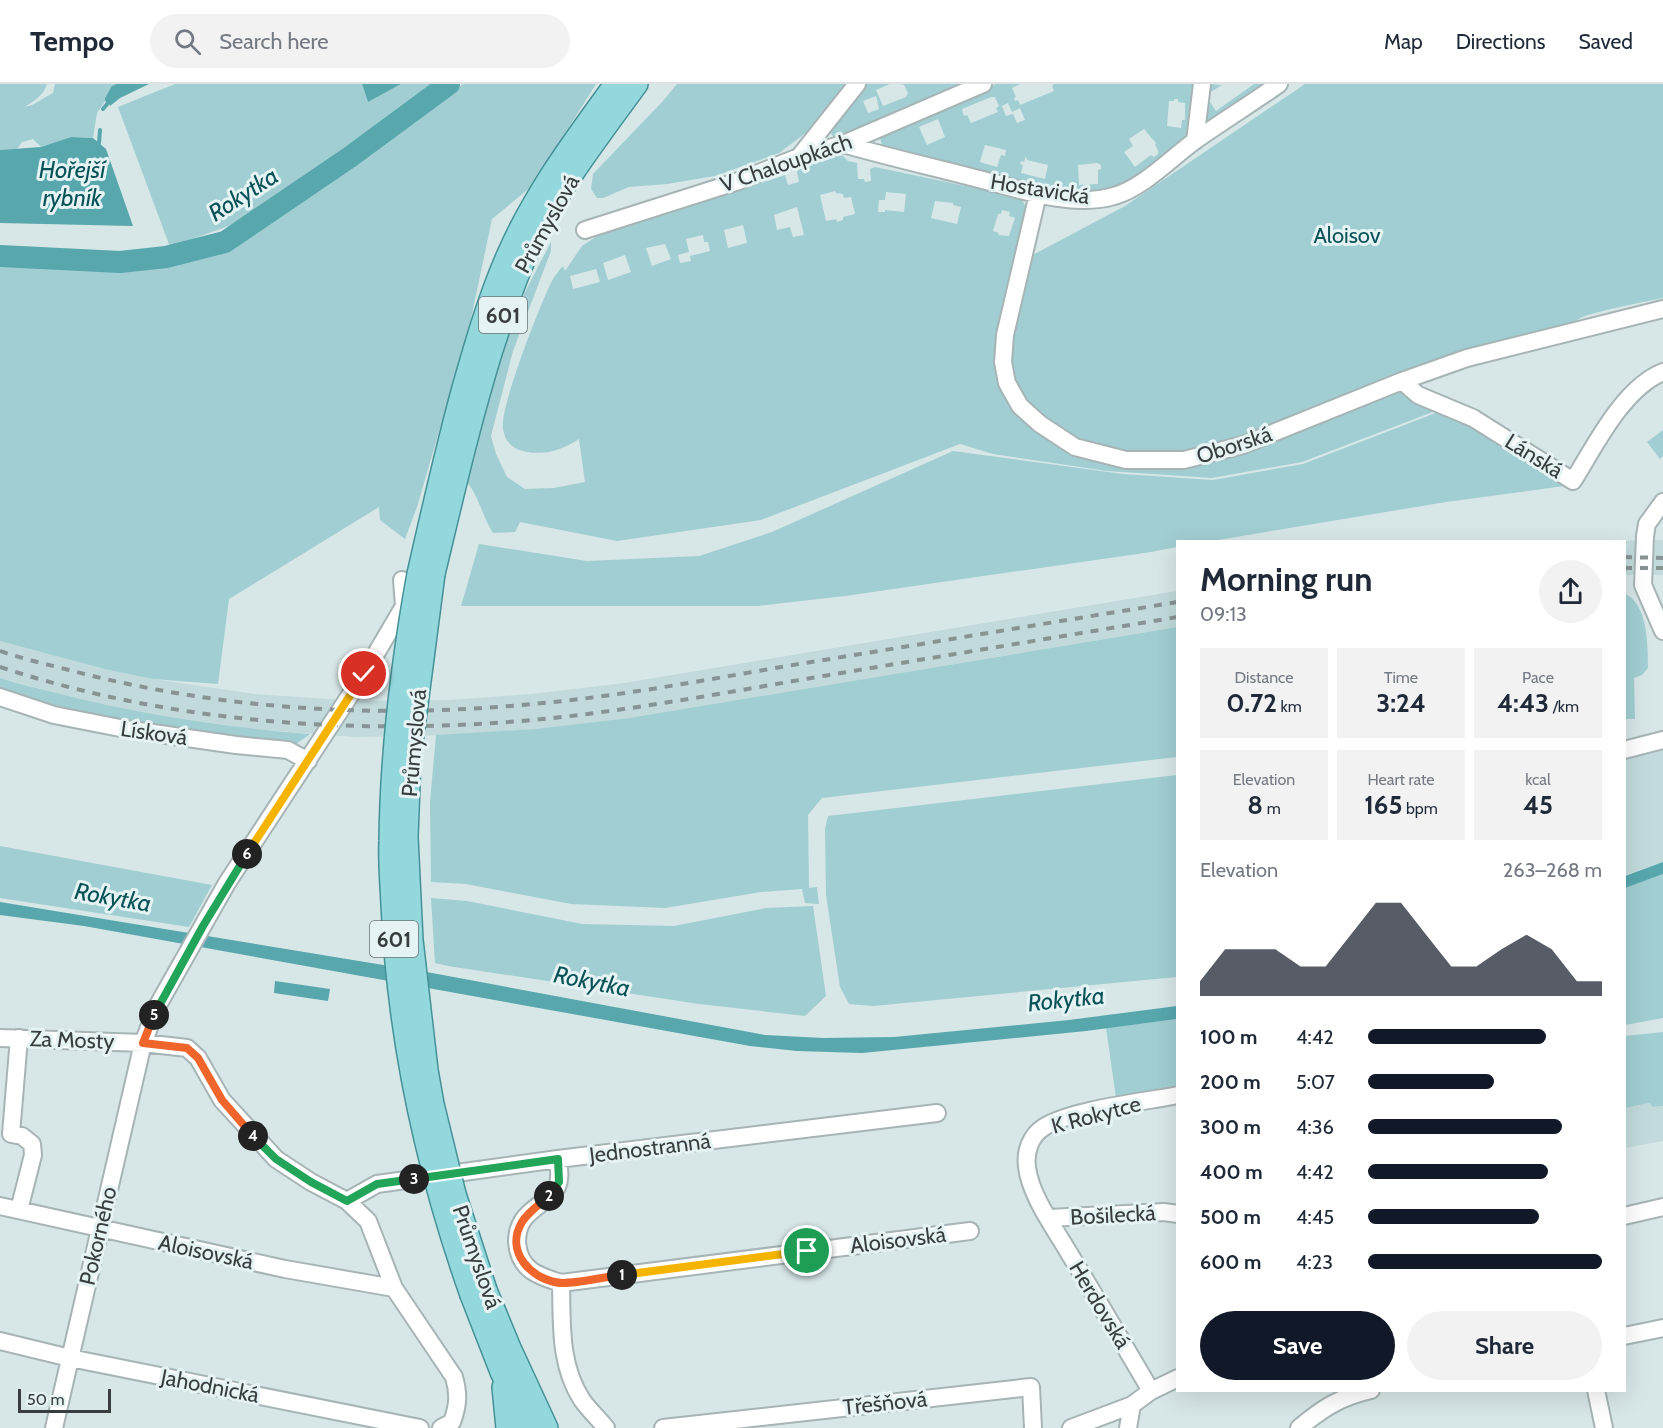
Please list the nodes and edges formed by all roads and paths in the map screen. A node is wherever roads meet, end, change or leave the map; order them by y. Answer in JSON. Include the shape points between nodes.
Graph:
{"nodes":[{"id":1,"x":615,"y":84,"type":"edge"},
{"id":2,"x":637,"y":84,"type":"edge"},
{"id":3,"x":857,"y":84,"type":"edge"},
{"id":4,"x":983,"y":84,"type":"edge"},
{"id":5,"x":1202,"y":84,"type":"edge"},
{"id":6,"x":1279,"y":84,"type":"edge"},
{"id":7,"x":1195,"y":141,"type":"junction"},
{"id":8,"x":843,"y":144,"type":"junction"},
{"id":9,"x":799,"y":157,"type":"junction"},
{"id":10,"x":1038,"y":194,"type":"junction"},
{"id":11,"x":585,"y":230,"type":"dead end"},
{"id":12,"x":1663,"y":309,"type":"edge"},
{"id":13,"x":1663,"y":372,"type":"edge"},
{"id":14,"x":1402,"y":381,"type":"junction"},
{"id":15,"x":1663,"y":502,"type":"edge"},
{"id":16,"x":418,"y":576,"type":"junction"},
{"id":17,"x":1663,"y":631,"type":"edge"},
{"id":18,"x":0,"y":697,"type":"edge"},
{"id":19,"x":1663,"y":740,"type":"edge"},
{"id":20,"x":1626,"y":749,"type":"edge"},
{"id":21,"x":308,"y":761,"type":"junction"},
{"id":22,"x":0,"y":1038,"type":"edge"},
{"id":23,"x":19,"y":1038,"type":"junction"},
{"id":24,"x":143,"y":1043,"type":"junction"},
{"id":25,"x":1176,"y":1095,"type":"edge"},
{"id":26,"x":938,"y":1113,"type":"dead end"},
{"id":27,"x":6,"y":1136,"type":"edge"},
{"id":28,"x":558,"y":1159,"type":"junction"},
{"id":29,"x":347,"y":1201,"type":"junction"},
{"id":30,"x":0,"y":1206,"type":"edge"},
{"id":31,"x":1663,"y":1207,"type":"edge"},
{"id":32,"x":20,"y":1210,"type":"junction"},
{"id":33,"x":1176,"y":1214,"type":"edge"},
{"id":34,"x":1626,"y":1216,"type":"edge"},
{"id":35,"x":1049,"y":1218,"type":"junction"},
{"id":36,"x":100,"y":1229,"type":"junction"},
{"id":37,"x":970,"y":1231,"type":"dead end"},
{"id":38,"x":561,"y":1283,"type":"junction"},
{"id":39,"x":394,"y":1288,"type":"junction"},
{"id":40,"x":478,"y":1293,"type":"junction"},
{"id":41,"x":1663,"y":1328,"type":"edge"},
{"id":42,"x":1626,"y":1336,"type":"edge"},
{"id":43,"x":0,"y":1341,"type":"edge"},
{"id":44,"x":70,"y":1358,"type":"junction"},
{"id":45,"x":501,"y":1372,"type":"junction"},
{"id":46,"x":1176,"y":1379,"type":"edge"},
{"id":47,"x":1151,"y":1391,"type":"junction"},
{"id":48,"x":1596,"y":1392,"type":"edge"},
{"id":49,"x":1346,"y":1393,"type":"edge"},
{"id":50,"x":1131,"y":1405,"type":"junction"},
{"id":51,"x":54,"y":1428,"type":"edge"},
{"id":52,"x":420,"y":1428,"type":"edge"},
{"id":53,"x":441,"y":1428,"type":"edge"},
{"id":54,"x":507,"y":1428,"type":"edge"},
{"id":55,"x":528,"y":1428,"type":"edge"},
{"id":56,"x":547,"y":1428,"type":"edge"},
{"id":57,"x":606,"y":1428,"type":"edge"},
{"id":58,"x":663,"y":1428,"type":"edge"},
{"id":59,"x":1033,"y":1428,"type":"edge"},
{"id":60,"x":1071,"y":1428,"type":"edge"},
{"id":61,"x":1128,"y":1428,"type":"edge"},
{"id":62,"x":1299,"y":1428,"type":"edge"},
{"id":63,"x":1604,"y":1428,"type":"edge"}],
"edges":[{"from":1,"to":16,"type":"main road","name":"Průmyslová","number":"601","via":[[539,195],[501,269],[461,395]]},
{"from":2,"to":16,"type":"main road","name":"Průmyslová","number":"601","via":[[558,198],[519,272]]},
{"from":3,"to":9,"type":"street"},
{"from":4,"to":8,"type":"street","name":"V Chaloupkách"},
{"from":5,"to":7,"type":"street"},
{"from":6,"to":7,"type":"street","name":"Hostavická"},
{"from":7,"to":10,"type":"street","name":"Hostavická","via":[[1143,180],[1114,196],[1077,200]]},
{"from":8,"to":9,"type":"street","name":"V Chaloupkách"},
{"from":8,"to":10,"type":"street","name":"Hostavická"},
{"from":9,"to":11,"type":"street","name":"V Chaloupkách","via":[[736,182]]},
{"from":10,"to":14,"type":"street","name":"Oborská","via":[[1005,335],[1003,362],[1007,383],[1020,406],[1076,447],[1126,460],[1184,460],[1243,445]]},
{"from":12,"to":14,"type":"street","name":"Oborská","via":[[1467,358]]},
{"from":13,"to":14,"type":"street","name":"Lánská","via":[[1636,391],[1615,414],[1573,481],[1473,418],[1418,395]]},
{"from":15,"to":17,"type":"street","via":[[1647,524],[1643,585]]},
{"from":16,"to":21,"type":"street","name":"Pokorného","via":[[405,606]]},
{"from":16,"to":40,"type":"main road","name":"Průmyslová","number":"601","bridge":true,"via":[[407,837],[412,940],[433,1104]]},
{"from":18,"to":21,"type":"street","name":"Lísková","via":[[54,715],[125,729],[288,750]]},
{"from":19,"to":20,"type":"street"},
{"from":21,"to":24,"type":"street","name":"Pokorného","via":[[203,926],[158,1005]]},
{"from":22,"to":23,"type":"street","name":"Za Mosty"},
{"from":23,"to":24,"type":"street","name":"Za Mosty"},
{"from":23,"to":27,"type":"street"},
{"from":24,"to":29,"type":"street","name":"Za Mosty","via":[[187,1048],[198,1058],[222,1100],[276,1159]]},
{"from":24,"to":36,"type":"street","name":"Pokorného"},
{"from":25,"to":35,"type":"street","name":"K Rokytce","via":[[1079,1114],[1043,1128],[1026,1153],[1027,1169]]},
{"from":26,"to":28,"type":"street","name":"Jednostranná"},
{"from":27,"to":32,"type":"street","via":[[22,1136],[32,1144]]},
{"from":28,"to":29,"type":"street","name":"Jednostranná","via":[[377,1184]]},
{"from":28,"to":38,"type":"street","name":"Aloisovská","via":[[560,1174],[556,1188],[522,1221],[517,1238],[519,1254],[527,1268]]},
{"from":29,"to":39,"type":"street","via":[[368,1221]]},
{"from":30,"to":32,"type":"street","name":"Aloisovská"},
{"from":31,"to":34,"type":"street"},
{"from":32,"to":36,"type":"street","name":"Aloisovská"},
{"from":33,"to":35,"type":"street","name":"Bošilecká"},
{"from":35,"to":47,"type":"street","name":"Herdovská"},
{"from":36,"to":39,"type":"street","name":"Aloisovská"},
{"from":36,"to":44,"type":"street","name":"Pokorného"},
{"from":37,"to":38,"type":"street","name":"Aloisovská"},
{"from":38,"to":57,"type":"street","via":[[562,1341],[568,1370],[583,1400]]},
{"from":39,"to":53,"type":"street","via":[[454,1377],[458,1408],[452,1422]]},
{"from":40,"to":45,"type":"main road","name":"Průmyslová","number":"601"},
{"from":40,"to":56,"type":"main road","name":"Průmyslová","number":"601"},
{"from":41,"to":42,"type":"street"},
{"from":43,"to":44,"type":"street","name":"Jahodnická"},
{"from":44,"to":51,"type":"street","name":"Pokorného"},
{"from":44,"to":52,"type":"street","name":"Jahodnická"},
{"from":45,"to":54,"type":"main road"},
{"from":45,"to":55,"type":"main road","name":"Průmyslová","number":"601"},
{"from":46,"to":47,"type":"street"},
{"from":47,"to":50,"type":"street"},
{"from":48,"to":63,"type":"street"},
{"from":49,"to":62,"type":"street"},
{"from":50,"to":60,"type":"street"},
{"from":50,"to":61,"type":"street"},
{"from":58,"to":59,"type":"street","name":"Třešňová","via":[[1031,1387]]}]}
